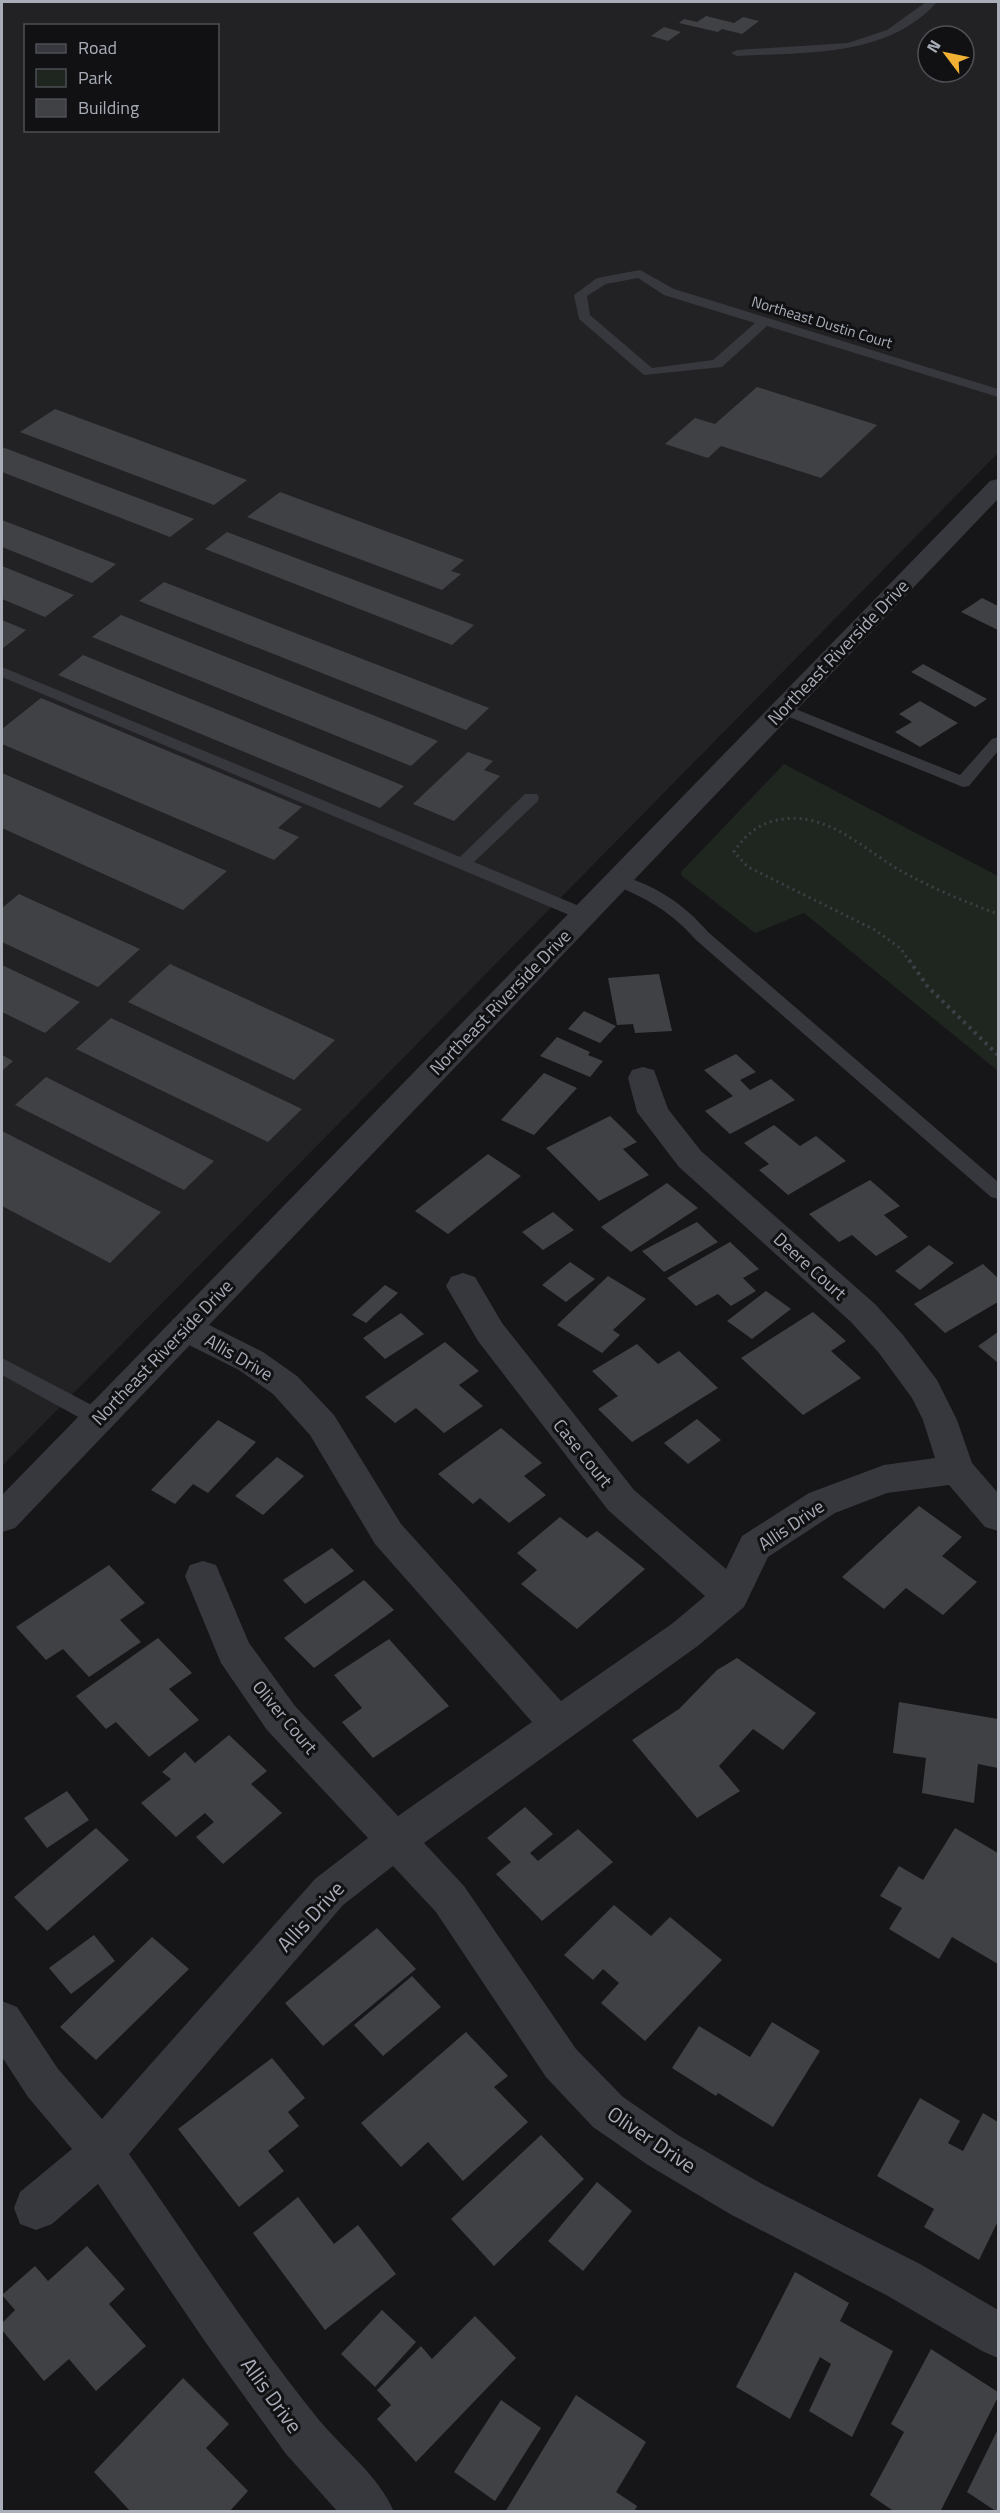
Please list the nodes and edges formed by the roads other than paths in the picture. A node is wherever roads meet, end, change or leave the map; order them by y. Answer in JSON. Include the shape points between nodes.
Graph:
{"nodes":[{"id":1,"x":932,"y":2,"type":"edge"},
{"id":2,"x":737,"y":53,"type":"dead end"},
{"id":3,"x":765,"y":321,"type":"junction"},
{"id":4,"x":999,"y":393,"type":"edge"},
{"id":5,"x":999,"y":486,"type":"edge"},
{"id":6,"x":2,"y":672,"type":"edge"},
{"id":7,"x":783,"y":709,"type":"junction"},
{"id":8,"x":999,"y":742,"type":"edge"},
{"id":9,"x":531,"y":798,"type":"dead end"},
{"id":10,"x":462,"y":864,"type":"junction"},
{"id":11,"x":618,"y":880,"type":"junction"},
{"id":12,"x":585,"y":915,"type":"junction"},
{"id":13,"x":643,"y":1078,"type":"dead end"},
{"id":14,"x":999,"y":1192,"type":"edge"},
{"id":15,"x":464,"y":1286,"type":"dead end"},
{"id":16,"x":185,"y":1328,"type":"junction"},
{"id":17,"x":2,"y":1366,"type":"edge"},
{"id":18,"x":98,"y":1418,"type":"junction"},
{"id":19,"x":957,"y":1470,"type":"junction"},
{"id":20,"x":999,"y":1517,"type":"edge"},
{"id":21,"x":2,"y":1518,"type":"edge"},
{"id":22,"x":203,"y":1576,"type":"dead end"},
{"id":23,"x":731,"y":1596,"type":"junction"},
{"id":24,"x":559,"y":1726,"type":"junction"},
{"id":25,"x":396,"y":1840,"type":"junction"},
{"id":26,"x":2,"y":2021,"type":"edge"},
{"id":27,"x":102,"y":2152,"type":"junction"},
{"id":28,"x":36,"y":2208,"type":"dead end"},
{"id":29,"x":999,"y":2335,"type":"edge"},
{"id":30,"x":370,"y":2511,"type":"edge"}],
"edges":[{"from":1,"to":2,"type":"lane","via":[[891,32],[849,46]]},
{"from":3,"to":3,"type":"lane","name":"Northeast Dustin Court","via":[[669,292],[640,274],[602,280],[580,296],[584,316],[649,372],[717,364]]},
{"from":3,"to":4,"type":"lane","name":"Northeast Dustin Court"},
{"from":5,"to":7,"type":"street","name":"Northeast Riverside Drive"},
{"from":6,"to":10,"type":"lane"},
{"from":7,"to":8,"type":"lane","via":[[963,782]]},
{"from":7,"to":11,"type":"street","name":"Northeast Riverside Drive"},
{"from":9,"to":10,"type":"lane"},
{"from":10,"to":12,"type":"lane"},
{"from":11,"to":12,"type":"street","name":"Northeast Riverside Drive"},
{"from":11,"to":14,"type":"lane","via":[[665,900],[684,914],[702,936]]},
{"from":12,"to":16,"type":"street","name":"Northeast Riverside Drive"},
{"from":13,"to":19,"type":"street","name":"Deere Court","via":[[653,1112],[690,1159],[863,1313],[891,1344],[925,1390]]},
{"from":15,"to":23,"type":"street","name":"Case Court","via":[[490,1332],[614,1492]]},
{"from":16,"to":18,"type":"street","name":"Northeast Riverside Drive"},
{"from":16,"to":24,"type":"street","name":"Allis Drive","via":[[252,1360],[285,1385],[322,1425],[388,1534]]},
{"from":17,"to":18,"type":"lane"},
{"from":18,"to":21,"type":"street","name":"Northeast Riverside Drive"},
{"from":19,"to":20,"type":"street"},
{"from":19,"to":23,"type":"street","name":"Allis Drive","via":[[884,1479],[822,1503],[755,1547]]},
{"from":22,"to":25,"type":"street","name":"Oliver Court","via":[[234,1652],[281,1718]]},
{"from":23,"to":24,"type":"street","name":"Allis Drive","via":[[686,1634]]},
{"from":24,"to":25,"type":"street","name":"Allis Drive"},
{"from":25,"to":27,"type":"street","name":"Allis Drive","via":[[329,1892]]},
{"from":25,"to":29,"type":"street","name":"Oliver Drive","via":[[450,1899],[561,2063],[608,2112],[746,2199],[904,2280]]},
{"from":26,"to":27,"type":"street","via":[[43,2083]]},
{"from":27,"to":28,"type":"street","name":"Allis Drive"},
{"from":27,"to":30,"type":"street","name":"Allis Drive","via":[[303,2437]]}]}
